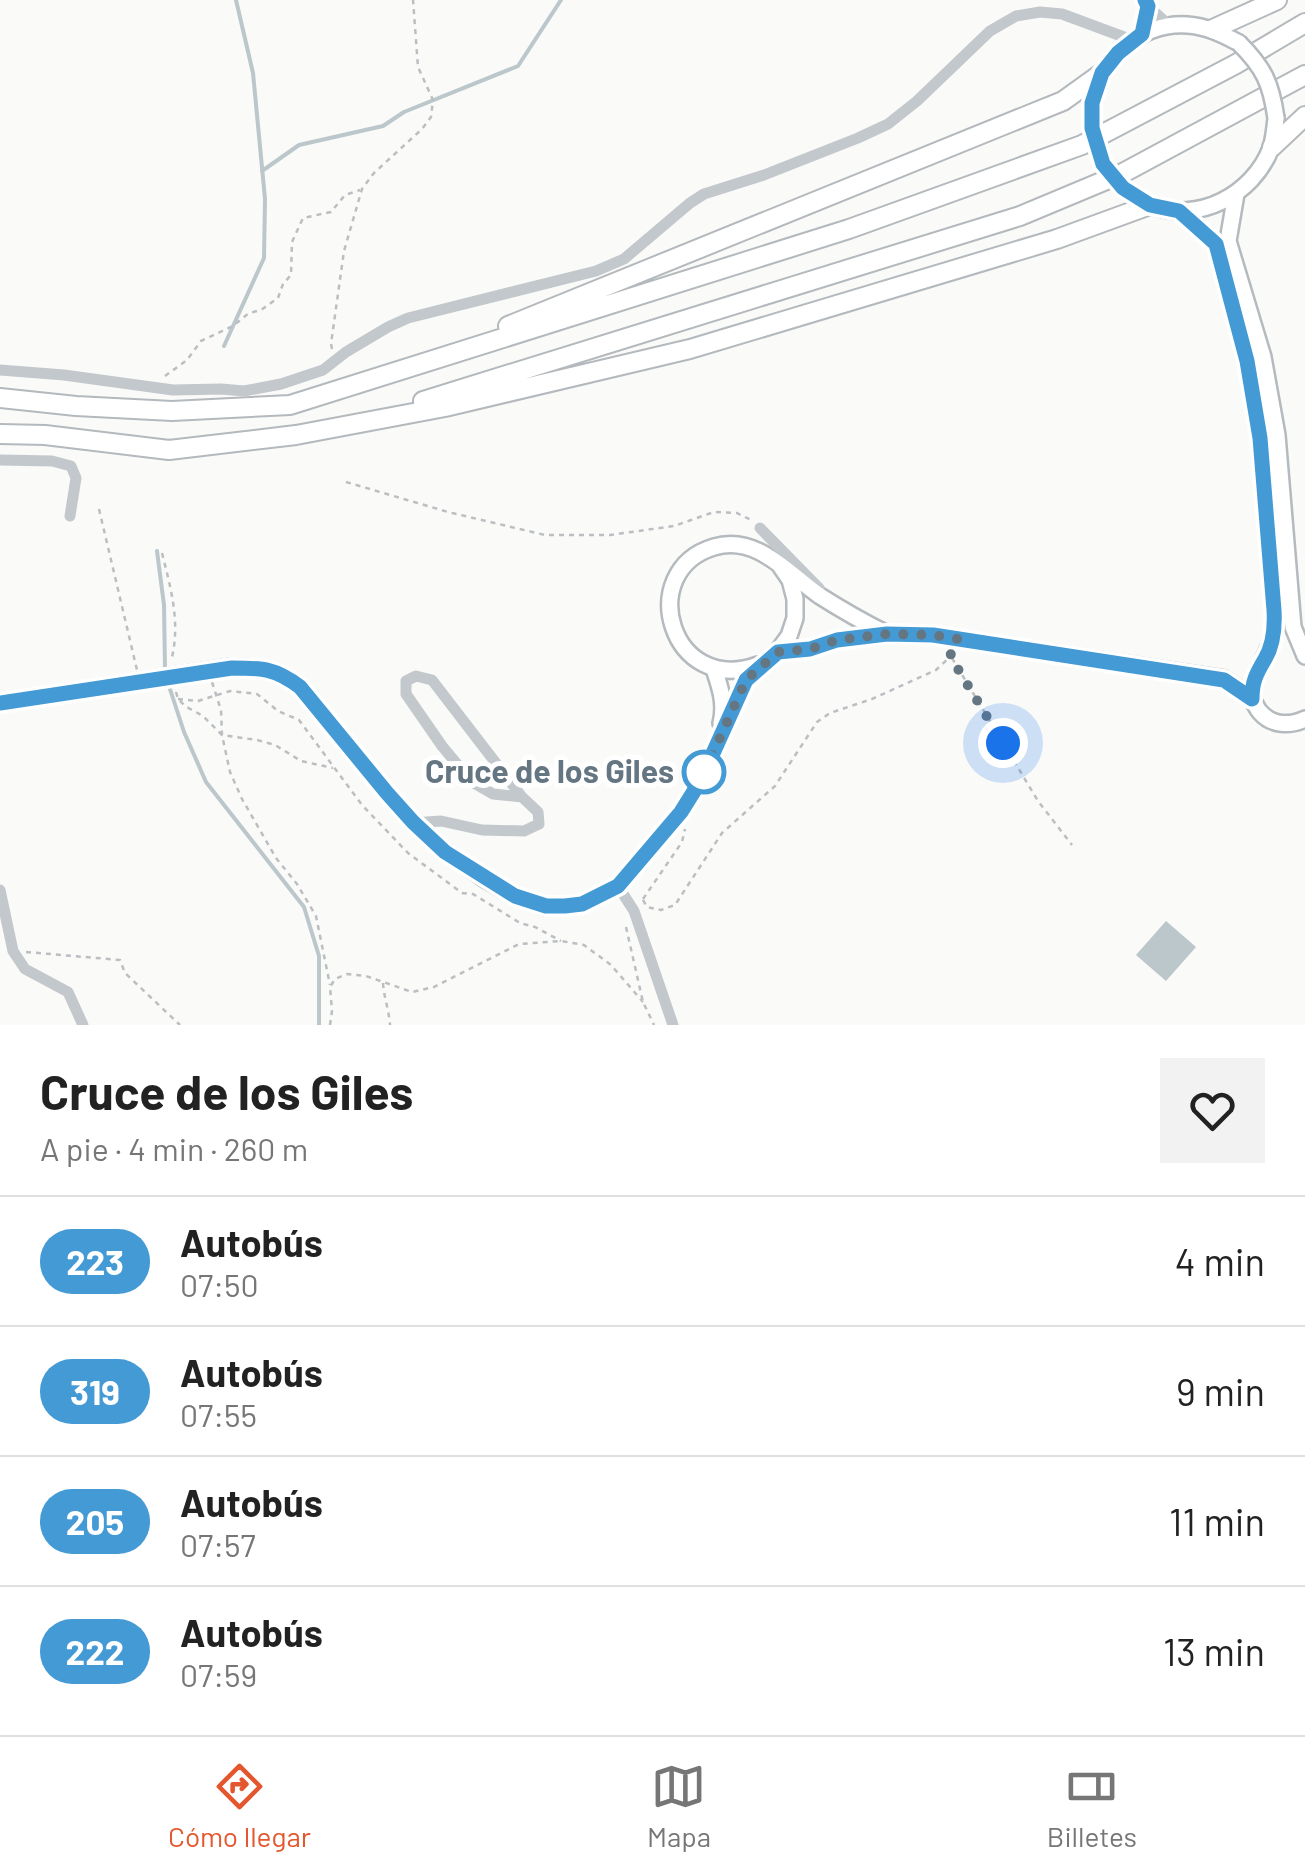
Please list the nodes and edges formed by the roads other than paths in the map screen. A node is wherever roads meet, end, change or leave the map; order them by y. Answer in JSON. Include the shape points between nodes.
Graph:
{"nodes":[{"id":1,"x":1277,"y":0,"type":"edge"},
{"id":2,"x":1147,"y":3,"type":"edge"},
{"id":3,"x":1305,"y":23,"type":"edge"},
{"id":4,"x":1170,"y":26,"type":"junction"},
{"id":5,"x":1104,"y":30,"type":"junction"},
{"id":6,"x":1213,"y":30,"type":"junction"},
{"id":7,"x":1137,"y":38,"type":"junction"},
{"id":8,"x":1118,"y":53,"type":"junction"},
{"id":9,"x":1102,"y":73,"type":"junction"},
{"id":10,"x":1305,"y":75,"type":"edge"},
{"id":11,"x":1305,"y":116,"type":"edge"},
{"id":12,"x":1272,"y":146,"type":"junction"},
{"id":13,"x":1236,"y":194,"type":"junction"},
{"id":14,"x":1150,"y":205,"type":"junction"},
{"id":15,"x":1179,"y":211,"type":"junction"},
{"id":16,"x":0,"y":370,"type":"edge"},
{"id":17,"x":382,"y":376,"type":"junction"},
{"id":18,"x":0,"y":398,"type":"edge"},
{"id":19,"x":341,"y":426,"type":"junction"},
{"id":20,"x":0,"y":434,"type":"edge"},
{"id":21,"x":0,"y":460,"type":"edge"},
{"id":22,"x":70,"y":516,"type":"dead end"},
{"id":23,"x":765,"y":553,"type":"junction"},
{"id":24,"x":779,"y":564,"type":"junction"},
{"id":25,"x":836,"y":605,"type":"junction"},
{"id":26,"x":887,"y":634,"type":"junction"},
{"id":27,"x":778,"y":652,"type":"junction"},
{"id":28,"x":1303,"y":655,"type":"edge"},
{"id":29,"x":763,"y":663,"type":"junction"},
{"id":30,"x":1262,"y":664,"type":"junction"},
{"id":31,"x":714,"y":668,"type":"junction"},
{"id":32,"x":1224,"y":680,"type":"junction"},
{"id":33,"x":1252,"y":699,"type":"junction"},
{"id":34,"x":0,"y":703,"type":"edge"},
{"id":35,"x":1305,"y":719,"type":"edge"},
{"id":36,"x":714,"y":749,"type":"junction"},
{"id":37,"x":522,"y":797,"type":"junction"},
{"id":38,"x":413,"y":822,"type":"junction"},
{"id":39,"x":618,"y":886,"type":"junction"},
{"id":40,"x":0,"y":890,"type":"edge"},
{"id":41,"x":83,"y":1025,"type":"edge"},
{"id":42,"x":673,"y":1025,"type":"edge"}],
"edges":[{"from":1,"to":6,"type":"highway"},
{"from":2,"to":4,"type":"street"},
{"from":2,"to":7,"type":"street"},
{"from":3,"to":17,"type":"highway","via":[[1082,145],[849,229]]},
{"from":4,"to":6,"type":"main road"},
{"from":4,"to":7,"type":"main road"},
{"from":5,"to":7,"type":"street"},
{"from":5,"to":8,"type":"street"},
{"from":5,"to":16,"type":"street","via":[[1062,14],[1016,16],[990,31],[888,124],[704,194],[624,259],[408,318],[322,370],[280,384],[173,390]]},
{"from":6,"to":12,"type":"main road","bridge":true,"via":[[1259,63],[1272,89]]},
{"from":7,"to":8,"type":"main road"},
{"from":8,"to":9,"type":"main road"},
{"from":9,"to":14,"type":"main road","bridge":true,"via":[[1092,128],[1103,164]]},
{"from":9,"to":17,"type":"highway","via":[[1062,100],[971,139]]},
{"from":10,"to":19,"type":"highway","via":[[1123,173],[1020,216]]},
{"from":11,"to":12,"type":"highway"},
{"from":12,"to":13,"type":"main road","via":[[1258,174]]},
{"from":13,"to":15,"type":"main road"},
{"from":13,"to":28,"type":"main road","via":[[1228,241],[1263,357],[1277,435],[1292,616]]},
{"from":14,"to":15,"type":"main road"},
{"from":14,"to":19,"type":"highway","via":[[690,348]]},
{"from":15,"to":30,"type":"main road","via":[[1216,244],[1247,361],[1274,610],[1274,636]]},
{"from":17,"to":18,"type":"highway","via":[[290,405],[242,408],[172,411]]},
{"from":19,"to":20,"type":"highway","via":[[169,450]]},
{"from":21,"to":22,"type":"street","via":[[71,466],[76,478]]},
{"from":23,"to":24,"type":"main road"},
{"from":23,"to":25,"type":"street","via":[[760,528]]},
{"from":23,"to":31,"type":"main road","via":[[748,546],[712,547],[680,571],[671,590],[674,633],[686,652]]},
{"from":24,"to":25,"type":"main road"},
{"from":24,"to":27,"type":"main road","via":[[790,580],[795,618]]},
{"from":25,"to":26,"type":"main road"},
{"from":26,"to":27,"type":"main road"},
{"from":26,"to":32,"type":"main road","via":[[933,635]]},
{"from":27,"to":29,"type":"main road"},
{"from":28,"to":30,"type":"main road","via":[[1282,654]]},
{"from":29,"to":31,"type":"main road","via":[[745,670]]},
{"from":29,"to":36,"type":"main road","via":[[746,680]]},
{"from":30,"to":32,"type":"main road"},
{"from":30,"to":33,"type":"main road"},
{"from":31,"to":36,"type":"main road","via":[[723,694]]},
{"from":32,"to":33,"type":"main road"},
{"from":33,"to":35,"type":"main road","via":[[1279,724]]},
{"from":34,"to":38,"type":"main road","via":[[267,668],[312,701]]},
{"from":36,"to":39,"type":"main road","via":[[681,812]]},
{"from":37,"to":37,"type":"street","via":[[432,680],[416,676],[406,682],[406,694],[472,782],[493,794]]},
{"from":37,"to":38,"type":"street","via":[[538,812],[538,824],[524,831]]},
{"from":38,"to":39,"type":"main road","via":[[485,879],[546,906],[582,904]]},
{"from":39,"to":42,"type":"street","via":[[634,911]]},
{"from":40,"to":41,"type":"street","via":[[14,951],[25,969],[68,992]]}]}
